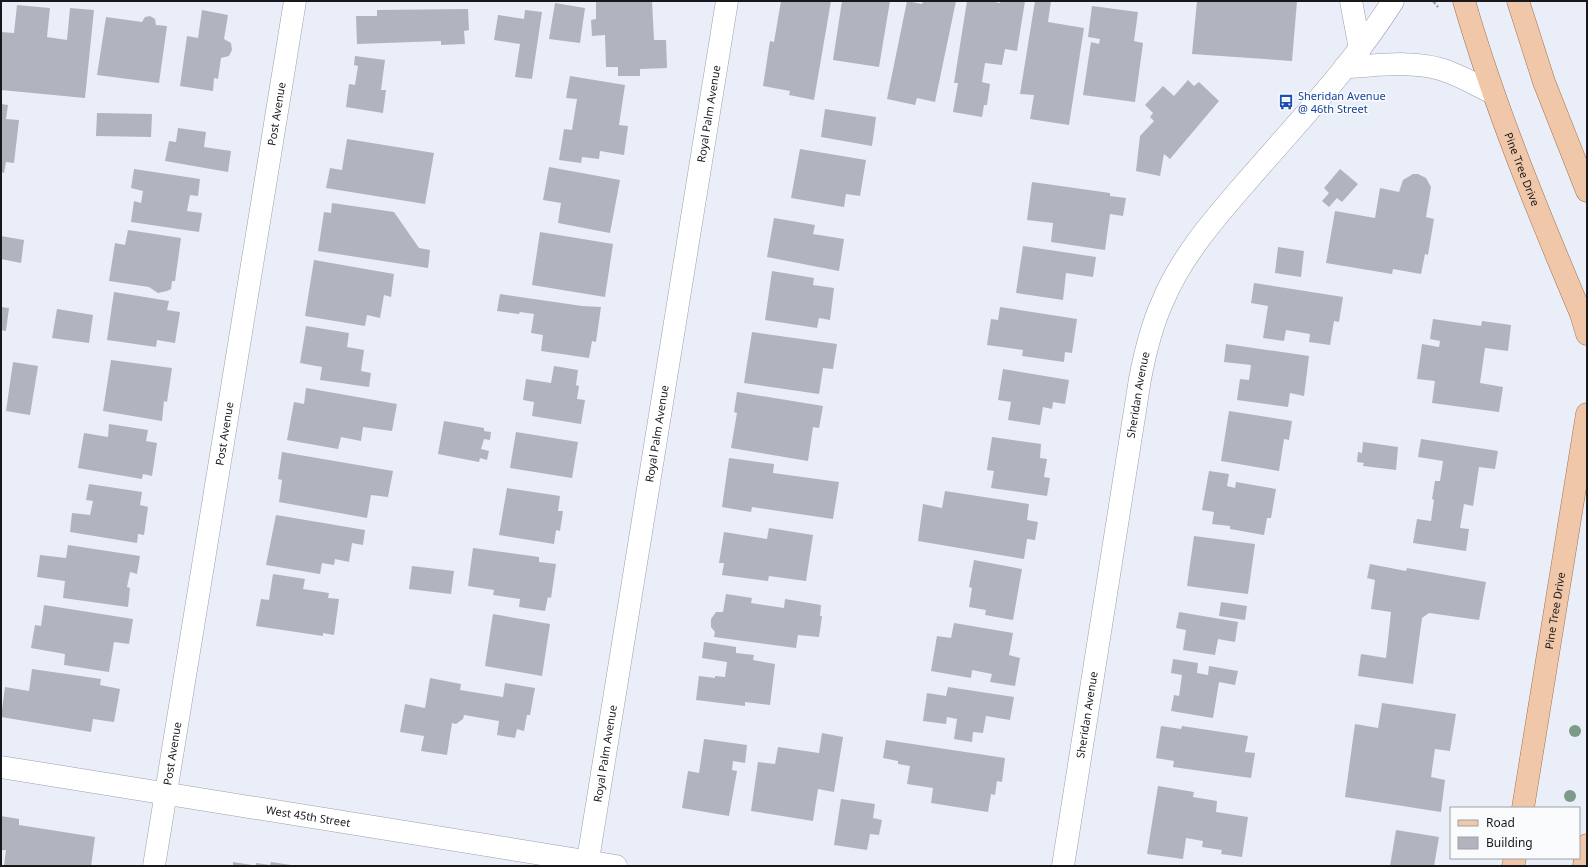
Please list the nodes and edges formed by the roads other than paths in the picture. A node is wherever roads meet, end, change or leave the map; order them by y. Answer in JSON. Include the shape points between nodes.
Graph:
{"nodes":[{"id":1,"x":295,"y":1,"type":"edge"},
{"id":2,"x":727,"y":1,"type":"edge"},
{"id":3,"x":1351,"y":1,"type":"edge"},
{"id":4,"x":1393,"y":1,"type":"edge"},
{"id":5,"x":1464,"y":1,"type":"edge"},
{"id":6,"x":1518,"y":1,"type":"edge"},
{"id":7,"x":1360,"y":49,"type":"junction"},
{"id":8,"x":1344,"y":67,"type":"junction"},
{"id":9,"x":1493,"y":93,"type":"junction"},
{"id":10,"x":1587,"y":191,"type":"edge"},
{"id":11,"x":1587,"y":334,"type":"edge"},
{"id":12,"x":1587,"y":417,"type":"edge"},
{"id":13,"x":1,"y":767,"type":"edge"},
{"id":14,"x":165,"y":794,"type":"junction"},
{"id":15,"x":1523,"y":807,"type":"edge"},
{"id":16,"x":1587,"y":845,"type":"edge"},
{"id":17,"x":588,"y":864,"type":"edge"},
{"id":18,"x":154,"y":866,"type":"edge"},
{"id":19,"x":616,"y":866,"type":"edge"},
{"id":20,"x":1063,"y":866,"type":"edge"},
{"id":21,"x":1584,"y":866,"type":"edge"}],
"edges":[{"from":1,"to":14,"type":"street","name":"Post Avenue"},
{"from":2,"to":17,"type":"street","name":"Royal Palm Avenue"},
{"from":3,"to":7,"type":"street"},
{"from":4,"to":7,"type":"street","name":"Sheridan Avenue"},
{"from":5,"to":9,"type":"main road","name":"Pine Tree Drive"},
{"from":6,"to":10,"type":"main road","via":[[1544,82]]},
{"from":7,"to":8,"type":"street","name":"Sheridan Avenue"},
{"from":8,"to":9,"type":"street","via":[[1402,64],[1429,66]]},
{"from":8,"to":20,"type":"street","name":"Sheridan Avenue","via":[[1212,222],[1182,264],[1162,302],[1152,329],[1140,379]]},
{"from":9,"to":11,"type":"main road","name":"Pine Tree Drive"},
{"from":12,"to":15,"type":"main road","name":"Pine Tree Drive"},
{"from":13,"to":14,"type":"street","name":"West 45th Street"},
{"from":14,"to":17,"type":"street","name":"West 45th Street"},
{"from":14,"to":18,"type":"street","name":"Post Avenue"},
{"from":16,"to":21,"type":"main road"},
{"from":17,"to":19,"type":"street","name":"West 45th Street"}]}
